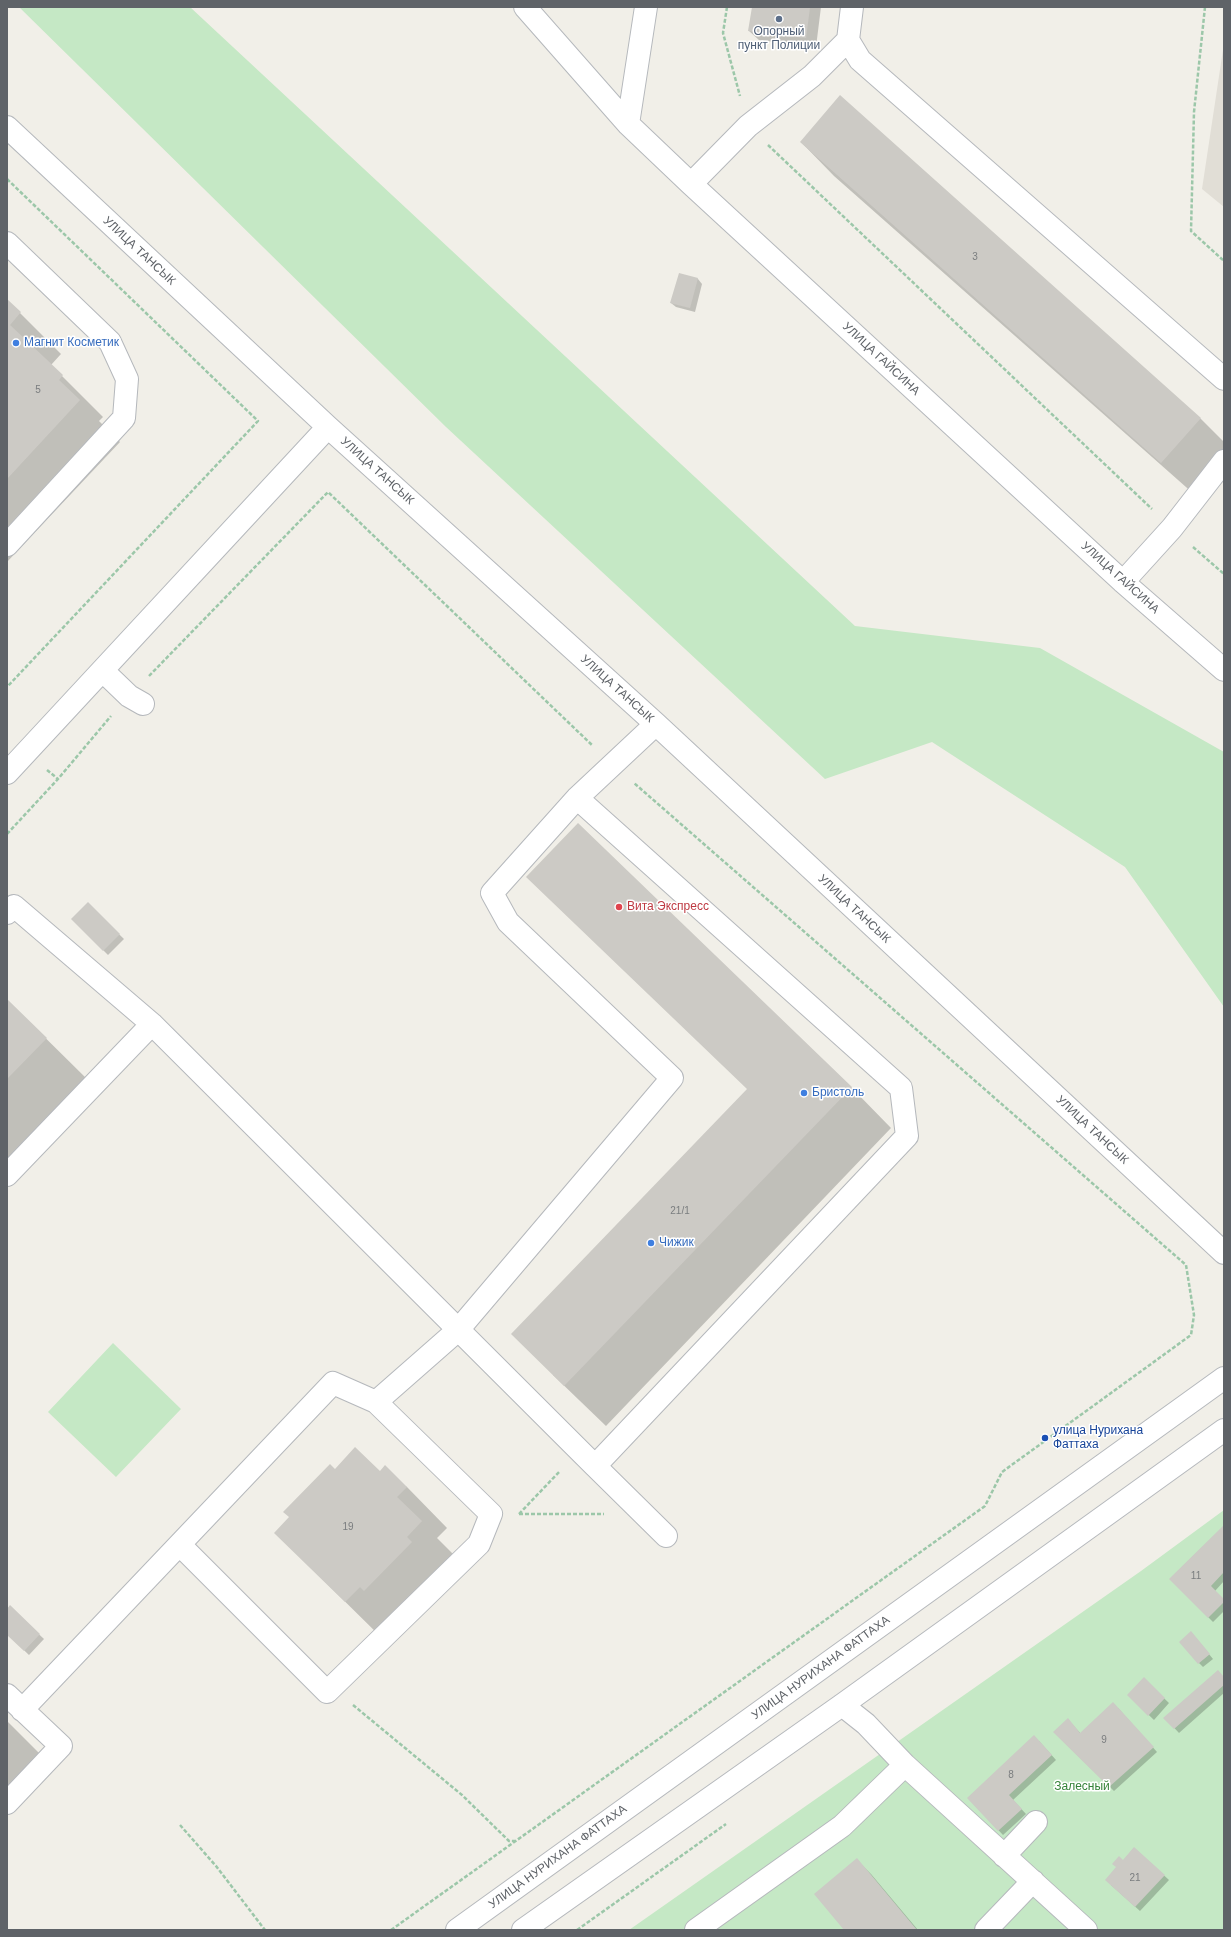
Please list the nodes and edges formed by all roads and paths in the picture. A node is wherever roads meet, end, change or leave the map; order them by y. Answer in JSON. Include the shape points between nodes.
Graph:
{"nodes":[{"id":1,"x":524,"y":7,"type":"edge"},
{"id":2,"x":646,"y":7,"type":"edge"},
{"id":3,"x":727,"y":7,"type":"edge"},
{"id":4,"x":852,"y":7,"type":"edge"},
{"id":5,"x":1205,"y":7,"type":"edge"},
{"id":6,"x":848,"y":40,"type":"junction"},
{"id":7,"x":628,"y":124,"type":"junction"},
{"id":8,"x":748,"y":126,"type":"junction"},
{"id":9,"x":7,"y":127,"type":"edge"},
{"id":10,"x":7,"y":179,"type":"edge"},
{"id":11,"x":691,"y":184,"type":"junction"},
{"id":12,"x":7,"y":243,"type":"edge"},
{"id":13,"x":1224,"y":261,"type":"edge"},
{"id":14,"x":1224,"y":379,"type":"edge"},
{"id":15,"x":328,"y":427,"type":"junction"},
{"id":16,"x":1224,"y":461,"type":"edge"},
{"id":17,"x":1172,"y":528,"type":"junction"},
{"id":18,"x":7,"y":545,"type":"edge"},
{"id":19,"x":1224,"y":574,"type":"edge"},
{"id":20,"x":1123,"y":582,"type":"junction"},
{"id":21,"x":1224,"y":670,"type":"edge"},
{"id":22,"x":103,"y":671,"type":"junction"},
{"id":23,"x":7,"y":686,"type":"edge"},
{"id":24,"x":142,"y":704,"type":"dead end"},
{"id":25,"x":656,"y":724,"type":"junction"},
{"id":26,"x":41,"y":765,"type":"dead end"},
{"id":27,"x":7,"y":773,"type":"edge"},
{"id":28,"x":58,"y":779,"type":"dead end"},
{"id":29,"x":577,"y":798,"type":"junction"},
{"id":30,"x":9,"y":906,"type":"edge"},
{"id":31,"x":152,"y":1024,"type":"junction"},
{"id":32,"x":7,"y":1175,"type":"edge"},
{"id":33,"x":1224,"y":1253,"type":"edge"},
{"id":34,"x":1186,"y":1265,"type":"dead end"},
{"id":35,"x":458,"y":1330,"type":"junction"},
{"id":36,"x":1224,"y":1378,"type":"edge"},
{"id":37,"x":376,"y":1402,"type":"junction"},
{"id":38,"x":1224,"y":1430,"type":"edge"},
{"id":39,"x":579,"y":1450,"type":"junction"},
{"id":40,"x":595,"y":1466,"type":"junction"},
{"id":41,"x":491,"y":1514,"type":"junction"},
{"id":42,"x":519,"y":1514,"type":"junction"},
{"id":43,"x":643,"y":1514,"type":"junction"},
{"id":44,"x":666,"y":1536,"type":"dead end"},
{"id":45,"x":180,"y":1545,"type":"junction"},
{"id":46,"x":333,"y":1687,"type":"junction"},
{"id":47,"x":15,"y":1702,"type":"edge"},
{"id":48,"x":842,"y":1705,"type":"junction"},
{"id":49,"x":905,"y":1765,"type":"junction"},
{"id":50,"x":7,"y":1803,"type":"edge"},
{"id":51,"x":1036,"y":1822,"type":"dead end"},
{"id":52,"x":180,"y":1825,"type":"dead end"},
{"id":53,"x":517,"y":1841,"type":"junction"},
{"id":54,"x":1004,"y":1856,"type":"junction"},
{"id":55,"x":1032,"y":1881,"type":"junction"},
{"id":56,"x":265,"y":1930,"type":"edge"},
{"id":57,"x":391,"y":1930,"type":"edge"},
{"id":58,"x":457,"y":1930,"type":"edge"},
{"id":59,"x":523,"y":1930,"type":"edge"},
{"id":60,"x":696,"y":1930,"type":"edge"},
{"id":61,"x":986,"y":1930,"type":"edge"},
{"id":62,"x":1086,"y":1930,"type":"edge"}],
"edges":[{"from":1,"to":7,"type":"street","name":"УЛИЦА ГАЙСИНА"},
{"from":2,"to":7,"type":"street"},
{"from":3,"to":8,"type":"path","via":[[723,33]]},
{"from":4,"to":6,"type":"street"},
{"from":5,"to":13,"type":"path","via":[[1194,112],[1191,232]]},
{"from":6,"to":8,"type":"street","via":[[812,76]]},
{"from":6,"to":14,"type":"street","via":[[860,60]]},
{"from":7,"to":11,"type":"street","name":"УЛИЦА ГАЙСИНА"},
{"from":8,"to":11,"type":"street"},
{"from":8,"to":17,"type":"path"},
{"from":9,"to":15,"type":"street","name":"УЛИЦА ТАНСЫК"},
{"from":10,"to":23,"type":"path","via":[[258,421]]},
{"from":11,"to":20,"type":"street","name":"УЛИЦА ГАЙСИНА"},
{"from":12,"to":18,"type":"street","via":[[110,342],[127,379],[124,418]]},
{"from":15,"to":22,"type":"street"},
{"from":15,"to":25,"type":"street","name":"УЛИЦА ТАНСЫК"},
{"from":16,"to":17,"type":"street"},
{"from":17,"to":19,"type":"path"},
{"from":17,"to":20,"type":"street"},
{"from":20,"to":21,"type":"street","name":"УЛИЦА ГАЙСИНА"},
{"from":22,"to":24,"type":"street","via":[[129,696]]},
{"from":22,"to":27,"type":"street"},
{"from":25,"to":29,"type":"street"},
{"from":25,"to":33,"type":"street","name":"УЛИЦА ТАНСЫК"},
{"from":26,"to":28,"type":"path"},
{"from":29,"to":35,"type":"street","via":[[492,894],[508,922],[672,1078]]},
{"from":29,"to":40,"type":"street","via":[[901,1088],[907,1136]]},
{"from":30,"to":31,"type":"street"},
{"from":31,"to":32,"type":"street"},
{"from":31,"to":35,"type":"street"},
{"from":34,"to":53,"type":"path","via":[[1194,1315],[1191,1335],[1002,1472],[985,1506]]},
{"from":35,"to":37,"type":"street"},
{"from":35,"to":39,"type":"street"},
{"from":36,"to":58,"type":"street","name":"УЛИЦА НУРИХАНА ФАТТАХА"},
{"from":37,"to":41,"type":"street"},
{"from":37,"to":45,"type":"street","via":[[333,1383]]},
{"from":38,"to":48,"type":"street"},
{"from":39,"to":40,"type":"street"},
{"from":39,"to":42,"type":"path"},
{"from":40,"to":43,"type":"street"},
{"from":41,"to":42,"type":"path"},
{"from":41,"to":46,"type":"street","via":[[479,1544]]},
{"from":42,"to":43,"type":"path"},
{"from":43,"to":44,"type":"street"},
{"from":45,"to":46,"type":"street","via":[[327,1692]]},
{"from":45,"to":47,"type":"street"},
{"from":46,"to":53,"type":"path","via":[[462,1795],[509,1841]]},
{"from":47,"to":50,"type":"street","via":[[61,1746]]},
{"from":48,"to":49,"type":"street","via":[[866,1724]]},
{"from":48,"to":59,"type":"street"},
{"from":49,"to":54,"type":"street"},
{"from":49,"to":60,"type":"street","via":[[842,1826]]},
{"from":51,"to":54,"type":"street"},
{"from":52,"to":56,"type":"path","via":[[216,1866]]},
{"from":53,"to":57,"type":"path"},
{"from":54,"to":55,"type":"street"},
{"from":55,"to":61,"type":"street"},
{"from":55,"to":62,"type":"street"}]}
